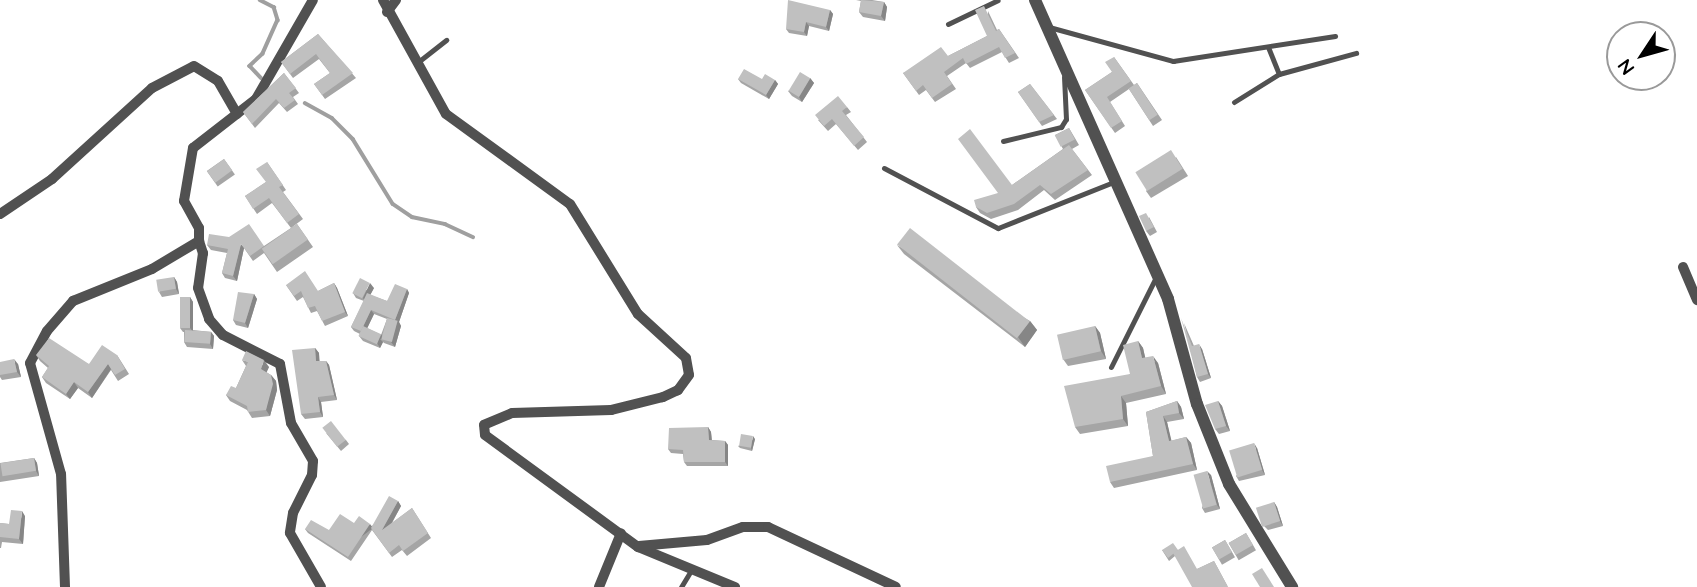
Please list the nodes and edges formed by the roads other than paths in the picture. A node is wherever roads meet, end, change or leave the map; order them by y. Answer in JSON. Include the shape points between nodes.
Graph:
{"nodes":[{"id":1,"x":313,"y":0,"type":"edge"},
{"id":2,"x":383,"y":0,"type":"edge"},
{"id":3,"x":396,"y":0,"type":"edge"},
{"id":4,"x":998,"y":0,"type":"edge"},
{"id":5,"x":1035,"y":0,"type":"edge"},
{"id":6,"x":387,"y":12,"type":"junction"},
{"id":7,"x":948,"y":24,"type":"dead end"},
{"id":8,"x":1049,"y":27,"type":"junction"},
{"id":9,"x":1335,"y":36,"type":"dead end"},
{"id":10,"x":446,"y":40,"type":"dead end"},
{"id":11,"x":1268,"y":47,"type":"junction"},
{"id":12,"x":1356,"y":53,"type":"dead end"},
{"id":13,"x":1064,"y":61,"type":"junction"},
{"id":14,"x":415,"y":64,"type":"junction"},
{"id":15,"x":1279,"y":74,"type":"junction"},
{"id":16,"x":1234,"y":102,"type":"dead end"},
{"id":17,"x":236,"y":114,"type":"junction"},
{"id":18,"x":1003,"y":141,"type":"dead end"},
{"id":19,"x":884,"y":169,"type":"dead end"},
{"id":20,"x":1117,"y":180,"type":"junction"},
{"id":21,"x":0,"y":214,"type":"edge"},
{"id":22,"x":199,"y":241,"type":"junction"},
{"id":23,"x":1683,"y":267,"type":"dead end"},
{"id":24,"x":1158,"y":274,"type":"junction"},
{"id":25,"x":1697,"y":300,"type":"edge"},
{"id":26,"x":1111,"y":367,"type":"dead end"},
{"id":27,"x":621,"y":533,"type":"junction"},
{"id":28,"x":638,"y":547,"type":"junction"},
{"id":29,"x":690,"y":572,"type":"junction"},
{"id":30,"x":65,"y":587,"type":"edge"},
{"id":31,"x":321,"y":587,"type":"edge"},
{"id":32,"x":598,"y":587,"type":"edge"},
{"id":33,"x":681,"y":587,"type":"edge"},
{"id":34,"x":735,"y":587,"type":"edge"},
{"id":35,"x":896,"y":587,"type":"edge"},
{"id":36,"x":1292,"y":587,"type":"edge"}],
"edges":[{"from":1,"to":17,"type":"street","via":[[256,99]]},
{"from":2,"to":6,"type":"street"},
{"from":3,"to":6,"type":"street"},
{"from":4,"to":7,"type":"lane"},
{"from":5,"to":8,"type":"street"},
{"from":6,"to":14,"type":"street"},
{"from":8,"to":11,"type":"lane","via":[[1174,61]]},
{"from":8,"to":13,"type":"street"},
{"from":9,"to":11,"type":"lane"},
{"from":10,"to":14,"type":"lane"},
{"from":11,"to":15,"type":"lane"},
{"from":12,"to":15,"type":"lane"},
{"from":13,"to":18,"type":"lane","via":[[1066,119],[1061,127]]},
{"from":13,"to":20,"type":"street"},
{"from":14,"to":27,"type":"street","via":[[446,114],[570,204],[638,314],[685,358],[689,375],[678,390],[663,397],[611,410],[512,413],[484,425],[485,435]]},
{"from":15,"to":16,"type":"lane"},
{"from":17,"to":21,"type":"street","via":[[218,80],[194,66],[152,88],[52,179]]},
{"from":17,"to":22,"type":"street","via":[[193,148],[184,201],[199,228]]},
{"from":19,"to":20,"type":"lane","via":[[940,194],[998,228]]},
{"from":20,"to":24,"type":"street"},
{"from":22,"to":30,"type":"street","via":[[152,269],[73,301],[47,331],[30,363],[61,474]]},
{"from":22,"to":31,"type":"street","via":[[203,253],[198,288],[209,319],[223,335],[280,364],[292,423],[313,461],[290,533]]},
{"from":23,"to":25,"type":"street"},
{"from":24,"to":26,"type":"lane"},
{"from":24,"to":36,"type":"street","via":[[1197,404],[1229,484]]},
{"from":27,"to":28,"type":"street"},
{"from":27,"to":32,"type":"street"},
{"from":28,"to":29,"type":"street"},
{"from":28,"to":35,"type":"street","via":[[707,540],[743,527],[768,527]]},
{"from":29,"to":33,"type":"lane"},
{"from":29,"to":34,"type":"street"}]}
